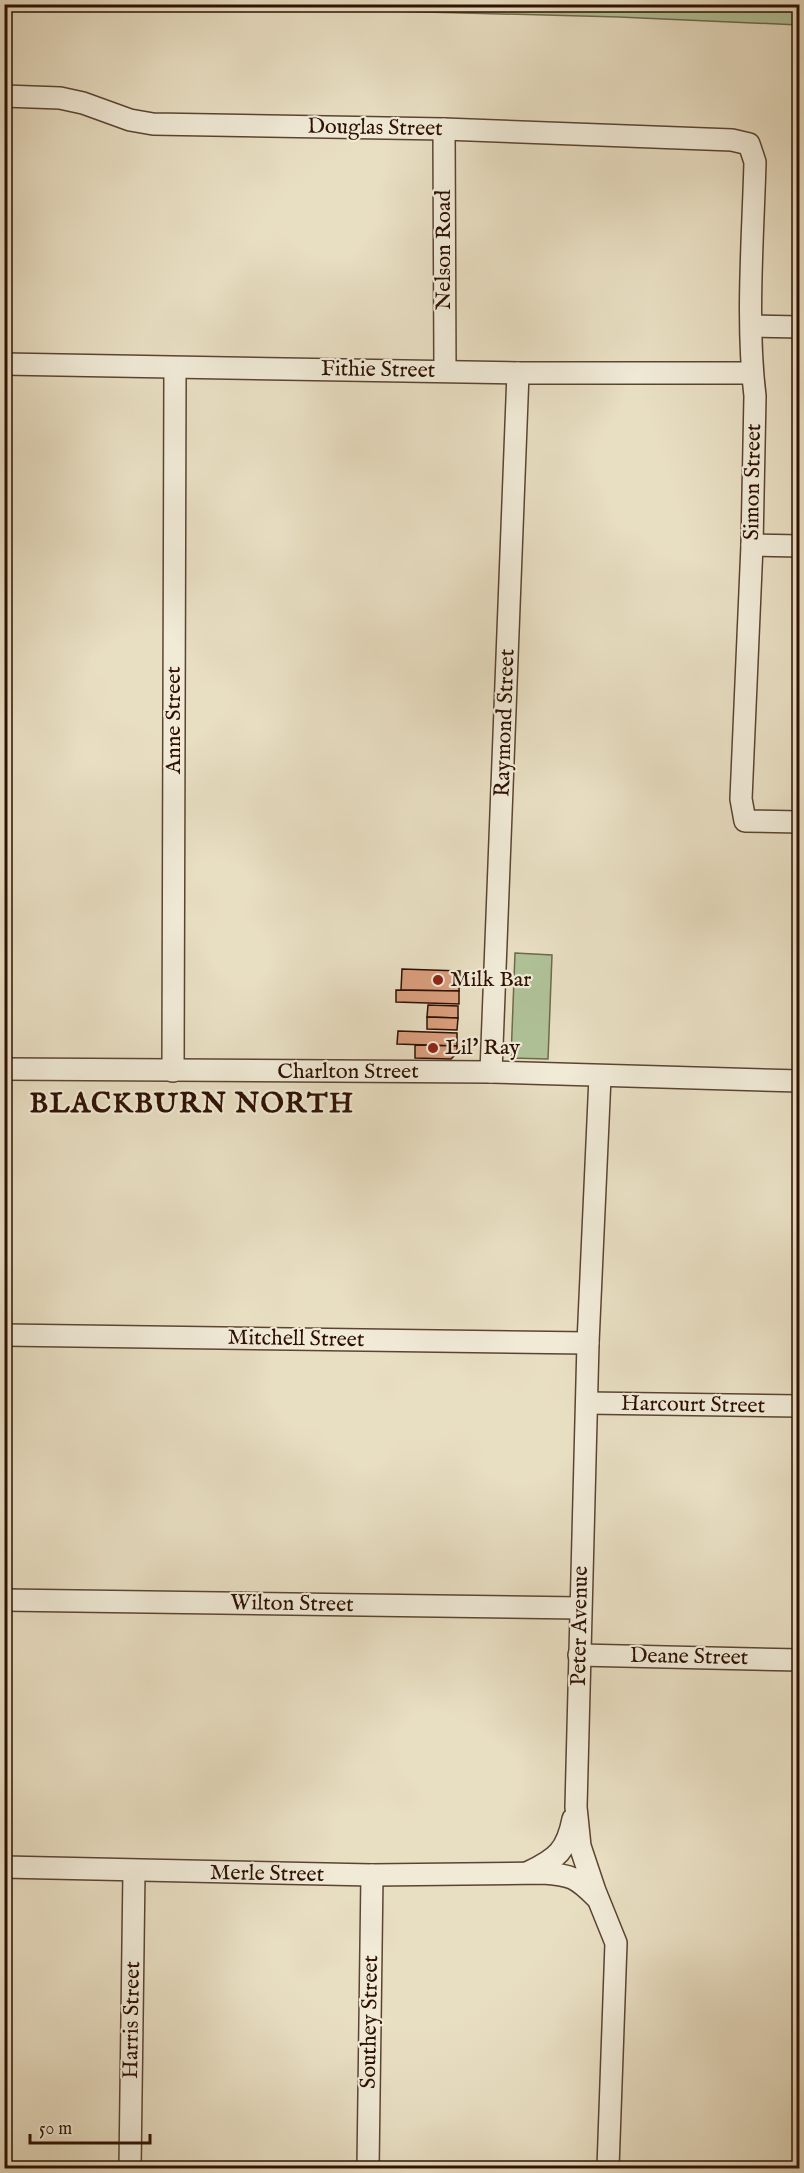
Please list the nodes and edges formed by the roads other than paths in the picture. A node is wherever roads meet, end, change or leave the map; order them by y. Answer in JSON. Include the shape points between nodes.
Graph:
{"nodes":[{"id":1,"x":4,"y":96,"type":"edge"},
{"id":2,"x":444,"y":129,"type":"junction"},
{"id":3,"x":749,"y":144,"type":"joint"},
{"id":4,"x":752,"y":326,"type":"junction"},
{"id":5,"x":800,"y":327,"type":"edge"},
{"id":6,"x":4,"y":364,"type":"edge"},
{"id":7,"x":175,"y":368,"type":"junction"},
{"id":8,"x":445,"y":371,"type":"junction"},
{"id":9,"x":518,"y":373,"type":"junction"},
{"id":10,"x":752,"y":373,"type":"junction"},
{"id":11,"x":752,"y":545,"type":"junction"},
{"id":12,"x":800,"y":546,"type":"edge"},
{"id":13,"x":800,"y":822,"type":"edge"},
{"id":14,"x":4,"y":1069,"type":"edge"},
{"id":15,"x":173,"y":1071,"type":"junction"},
{"id":16,"x":491,"y":1072,"type":"junction"},
{"id":17,"x":600,"y":1077,"type":"junction"},
{"id":18,"x":800,"y":1082,"type":"edge"},
{"id":19,"x":4,"y":1335,"type":"edge"},
{"id":20,"x":588,"y":1343,"type":"junction"},
{"id":21,"x":587,"y":1403,"type":"junction"},
{"id":22,"x":800,"y":1406,"type":"edge"},
{"id":23,"x":4,"y":1599,"type":"edge"},
{"id":24,"x":580,"y":1608,"type":"junction"},
{"id":25,"x":579,"y":1655,"type":"junction"},
{"id":26,"x":800,"y":1660,"type":"edge"},
{"id":27,"x":576,"y":1807,"type":"junction"},
{"id":28,"x":4,"y":1868,"type":"edge"},
{"id":29,"x":134,"y":1871,"type":"junction"},
{"id":30,"x":529,"y":1873,"type":"junction"},
{"id":31,"x":372,"y":1875,"type":"junction"},
{"id":32,"x":598,"y":1899,"type":"junction"},
{"id":33,"x":130,"y":2169,"type":"edge"},
{"id":34,"x":368,"y":2169,"type":"edge"},
{"id":35,"x":608,"y":2169,"type":"edge"}],
"edges":[{"from":1,"to":2,"type":"street","name":"Douglas Street","via":[[60,98],[153,124]]},
{"from":2,"to":3,"type":"street","name":"Douglas Street","via":[[732,140]]},
{"from":2,"to":8,"type":"street","name":"Nelson Road"},
{"from":3,"to":4,"type":"street","name":"Simon Street","via":[[755,162]]},
{"from":4,"to":5,"type":"street"},
{"from":4,"to":10,"type":"street","name":"Simon Street"},
{"from":6,"to":7,"type":"street","name":"Fithie Street"},
{"from":7,"to":8,"type":"street","name":"Fithie Street"},
{"from":7,"to":15,"type":"street","name":"Anne Street"},
{"from":8,"to":9,"type":"street","name":"Fithie Street"},
{"from":9,"to":10,"type":"street","name":"Fithie Street"},
{"from":9,"to":16,"type":"street","name":"Raymond Street"},
{"from":10,"to":11,"type":"street","name":"Simon Street"},
{"from":11,"to":12,"type":"street"},
{"from":11,"to":13,"type":"street","name":"Simon Street","via":[[741,799],[745,821]]},
{"from":14,"to":15,"type":"street","name":"Charlton Street"},
{"from":15,"to":16,"type":"street","name":"Charlton Street"},
{"from":16,"to":17,"type":"street","name":"Charlton Street"},
{"from":17,"to":18,"type":"street","name":"Charlton Street"},
{"from":17,"to":20,"type":"street","name":"Peter Avenue"},
{"from":19,"to":20,"type":"street","name":"Mitchell Street"},
{"from":20,"to":21,"type":"street","name":"Peter Avenue"},
{"from":21,"to":22,"type":"street","name":"Harcourt Street"},
{"from":21,"to":24,"type":"street","name":"Peter Avenue"},
{"from":23,"to":24,"type":"street","name":"Wilton Street"},
{"from":24,"to":25,"type":"street","name":"Peter Avenue"},
{"from":25,"to":26,"type":"street","name":"Deane Street"},
{"from":25,"to":27,"type":"street","name":"Peter Avenue"},
{"from":27,"to":30,"type":"street","via":[[565,1845],[551,1862]]},
{"from":27,"to":32,"type":"street","name":"Peter Avenue","via":[[580,1846]]},
{"from":28,"to":29,"type":"street","name":"Merle Street"},
{"from":29,"to":31,"type":"street","name":"Merle Street"},
{"from":29,"to":33,"type":"street","name":"Harris Street"},
{"from":30,"to":31,"type":"street","name":"Merle Street"},
{"from":30,"to":32,"type":"street","name":"Merle Street","via":[[578,1880]]},
{"from":31,"to":34,"type":"street","name":"Southey Street"},
{"from":32,"to":35,"type":"street","name":"Peter Avenue","via":[[616,1943]]}]}
